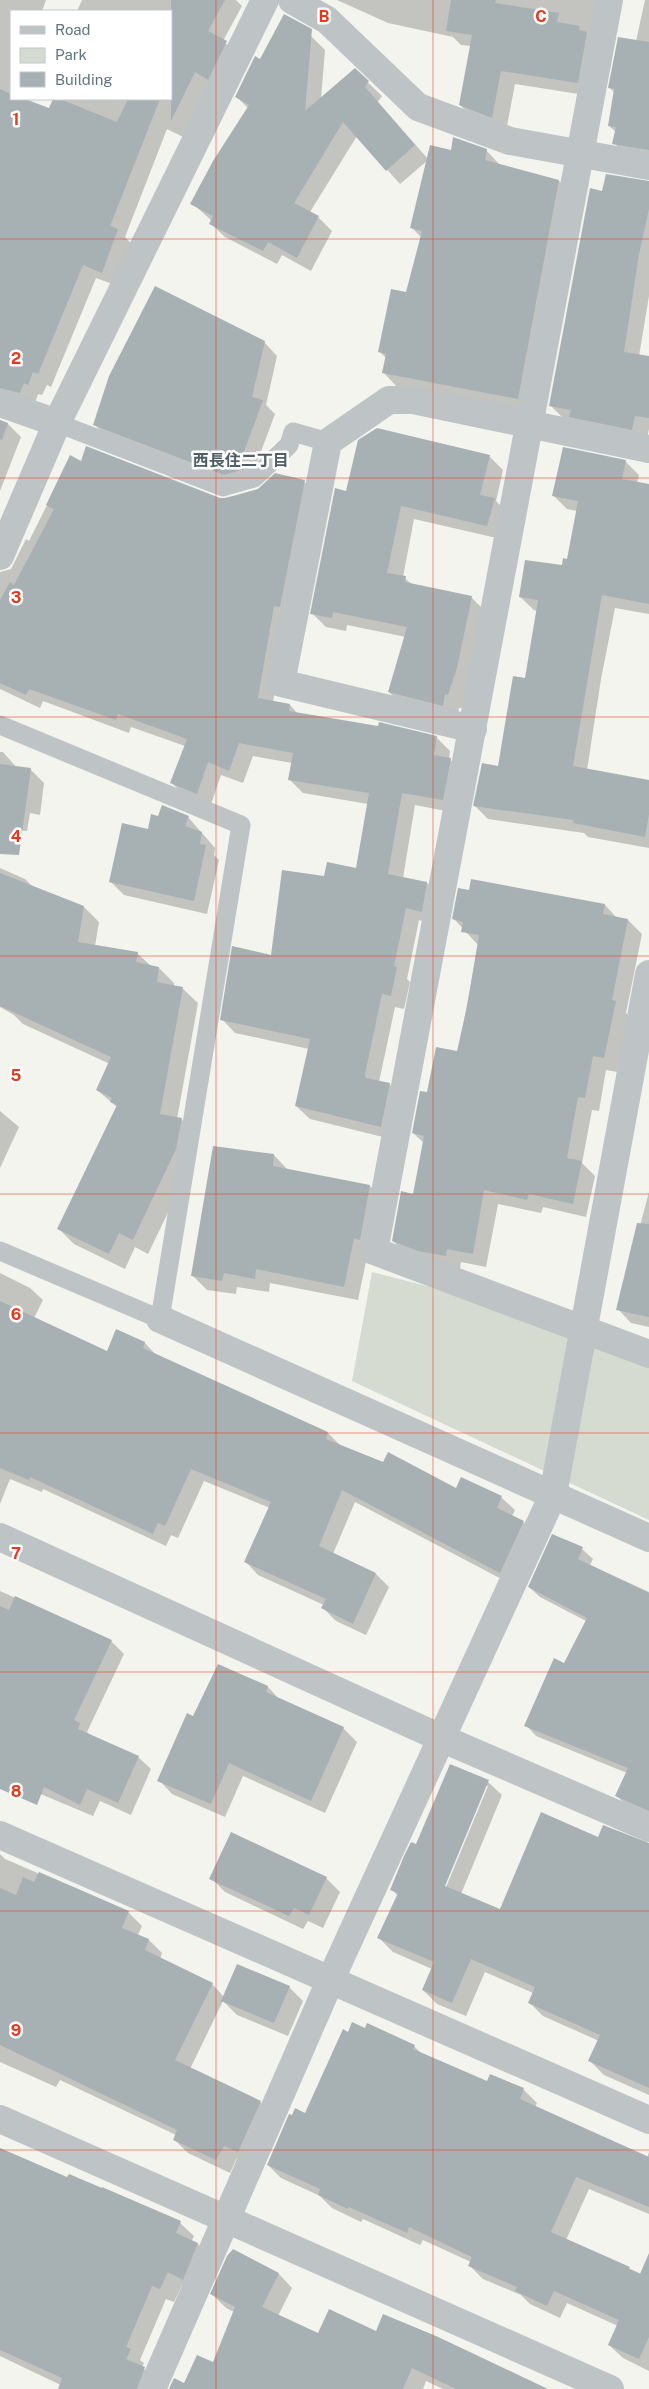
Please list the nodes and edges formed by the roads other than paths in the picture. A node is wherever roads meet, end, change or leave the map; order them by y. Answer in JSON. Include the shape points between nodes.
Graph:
{"nodes":[{"id":1,"x":265,"y":0,"type":"edge"},
{"id":2,"x":292,"y":0,"type":"edge"},
{"id":3,"x":609,"y":0,"type":"edge"},
{"id":4,"x":581,"y":153,"type":"junction"},
{"id":5,"x":649,"y":166,"type":"edge"},
{"id":6,"x":0,"y":403,"type":"edge"},
{"id":7,"x":57,"y":423,"type":"junction"},
{"id":8,"x":530,"y":424,"type":"junction"},
{"id":9,"x":328,"y":442,"type":"junction"},
{"id":10,"x":649,"y":449,"type":"edge"},
{"id":11,"x":0,"y":556,"type":"edge"},
{"id":12,"x":0,"y":726,"type":"edge"},
{"id":13,"x":473,"y":728,"type":"junction"},
{"id":14,"x":649,"y":974,"type":"edge"},
{"id":15,"x":0,"y":1251,"type":"edge"},
{"id":16,"x":160,"y":1319,"type":"junction"},
{"id":17,"x":584,"y":1329,"type":"junction"},
{"id":18,"x":649,"y":1354,"type":"edge"},
{"id":19,"x":553,"y":1495,"type":"junction"},
{"id":20,"x":0,"y":1537,"type":"edge"},
{"id":21,"x":649,"y":1538,"type":"edge"},
{"id":22,"x":441,"y":1738,"type":"junction"},
{"id":23,"x":649,"y":1828,"type":"edge"},
{"id":24,"x":0,"y":1835,"type":"edge"},
{"id":25,"x":330,"y":1981,"type":"junction"},
{"id":26,"x":0,"y":2119,"type":"edge"},
{"id":27,"x":649,"y":2120,"type":"edge"},
{"id":28,"x":227,"y":2218,"type":"junction"},
{"id":29,"x":152,"y":2389,"type":"edge"},
{"id":30,"x":610,"y":2389,"type":"edge"}],
"edges":[{"from":1,"to":7,"type":"street"},
{"from":2,"to":4,"type":"street","via":[[327,20],[418,107],[510,141]]},
{"from":3,"to":4,"type":"street"},
{"from":4,"to":5,"type":"street"},
{"from":4,"to":8,"type":"street"},
{"from":6,"to":7,"type":"street"},
{"from":7,"to":9,"type":"lane","via":[[224,487],[254,478],[289,445],[293,432]]},
{"from":7,"to":11,"type":"street"},
{"from":8,"to":9,"type":"street","via":[[413,400],[389,400]]},
{"from":8,"to":10,"type":"street"},
{"from":8,"to":13,"type":"street"},
{"from":9,"to":13,"type":"street","via":[[281,683]]},
{"from":12,"to":16,"type":"lane","via":[[241,825]]},
{"from":13,"to":17,"type":"street","via":[[374,1251]]},
{"from":14,"to":17,"type":"street"},
{"from":15,"to":16,"type":"lane"},
{"from":16,"to":19,"type":"street"},
{"from":17,"to":18,"type":"street"},
{"from":17,"to":19,"type":"street"},
{"from":19,"to":21,"type":"street"},
{"from":19,"to":22,"type":"street"},
{"from":20,"to":22,"type":"street"},
{"from":22,"to":23,"type":"street"},
{"from":22,"to":25,"type":"street"},
{"from":24,"to":25,"type":"street"},
{"from":25,"to":27,"type":"street"},
{"from":25,"to":28,"type":"street"},
{"from":26,"to":28,"type":"street"},
{"from":28,"to":29,"type":"street"},
{"from":28,"to":30,"type":"street"}]}
